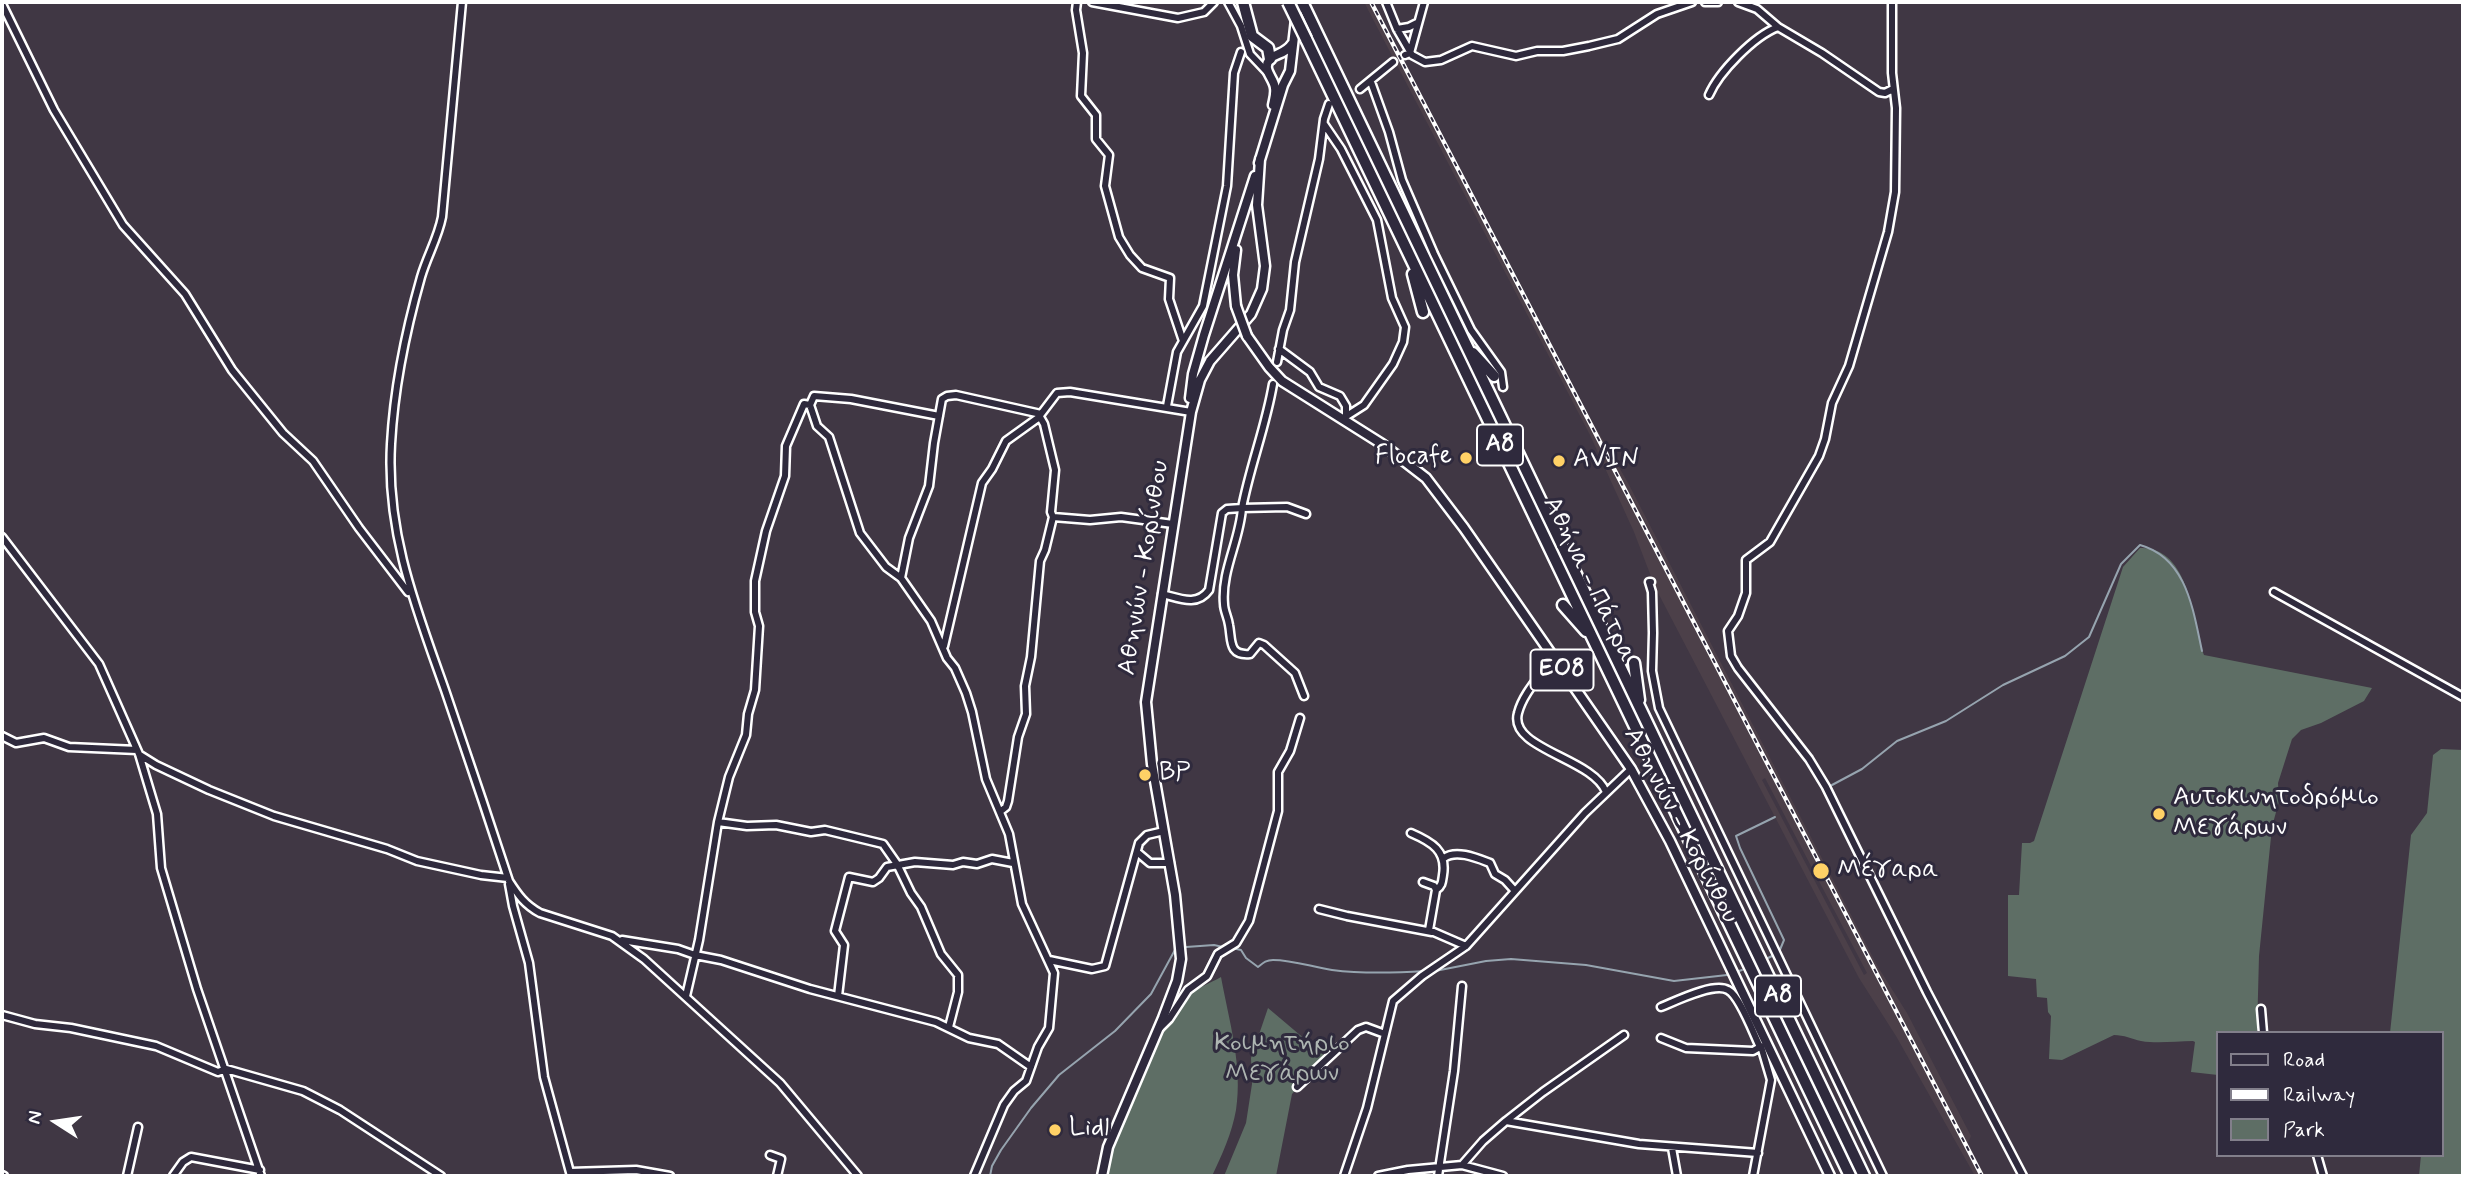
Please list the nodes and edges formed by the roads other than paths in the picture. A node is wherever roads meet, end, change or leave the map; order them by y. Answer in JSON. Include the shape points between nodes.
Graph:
{"nodes":[{"id":1,"x":462,"y":2,"type":"edge"},
{"id":2,"x":1077,"y":2,"type":"edge"},
{"id":3,"x":1092,"y":2,"type":"edge"},
{"id":4,"x":1214,"y":2,"type":"edge"},
{"id":5,"x":1228,"y":2,"type":"edge"},
{"id":6,"x":1243,"y":2,"type":"edge"},
{"id":7,"x":1288,"y":2,"type":"edge"},
{"id":8,"x":1300,"y":2,"type":"edge"},
{"id":9,"x":1385,"y":2,"type":"edge"},
{"id":10,"x":1424,"y":2,"type":"edge"},
{"id":11,"x":1692,"y":2,"type":"edge"},
{"id":12,"x":1705,"y":2,"type":"edge"},
{"id":13,"x":1718,"y":2,"type":"edge"},
{"id":14,"x":1738,"y":2,"type":"edge"},
{"id":15,"x":1892,"y":2,"type":"edge"},
{"id":16,"x":2,"y":4,"type":"edge"},
{"id":17,"x":1417,"y":23,"type":"junction"},
{"id":18,"x":1778,"y":27,"type":"junction"},
{"id":19,"x":1397,"y":29,"type":"junction"},
{"id":20,"x":1293,"y":42,"type":"junction"},
{"id":21,"x":1241,"y":52,"type":"dead end"},
{"id":22,"x":1408,"y":54,"type":"junction"},
{"id":23,"x":1272,"y":58,"type":"junction"},
{"id":24,"x":1255,"y":61,"type":"junction"},
{"id":25,"x":1392,"y":62,"type":"tunnel mouth"},
{"id":26,"x":1290,"y":63,"type":"junction"},
{"id":27,"x":1269,"y":75,"type":"junction"},
{"id":28,"x":1286,"y":77,"type":"junction"},
{"id":29,"x":1371,"y":82,"type":"junction"},
{"id":30,"x":1360,"y":89,"type":"tunnel mouth"},
{"id":31,"x":1893,"y":89,"type":"junction"},
{"id":32,"x":1709,"y":95,"type":"dead end"},
{"id":33,"x":1329,"y":104,"type":"dead end"},
{"id":34,"x":1324,"y":124,"type":"junction"},
{"id":35,"x":1270,"y":126,"type":"junction"},
{"id":36,"x":1260,"y":159,"type":"junction"},
{"id":37,"x":1246,"y":207,"type":"junction"},
{"id":38,"x":1407,"y":250,"type":"junction"},
{"id":39,"x":1423,"y":312,"type":"dead end"},
{"id":40,"x":1183,"y":341,"type":"junction"},
{"id":41,"x":1466,"y":345,"type":"junction"},
{"id":42,"x":1279,"y":349,"type":"junction"},
{"id":43,"x":1277,"y":362,"type":"dead end"},
{"id":44,"x":1494,"y":376,"type":"dead end"},
{"id":45,"x":1273,"y":384,"type":"dead end"},
{"id":46,"x":1503,"y":387,"type":"dead end"},
{"id":47,"x":810,"y":405,"type":"junction"},
{"id":48,"x":1167,"y":406,"type":"junction"},
{"id":49,"x":1191,"y":412,"type":"junction"},
{"id":50,"x":1040,"y":415,"type":"junction"},
{"id":51,"x":939,"y":416,"type":"junction"},
{"id":52,"x":1344,"y":417,"type":"junction"},
{"id":53,"x":1242,"y":508,"type":"junction"},
{"id":54,"x":1306,"y":514,"type":"dead end"},
{"id":55,"x":1053,"y":517,"type":"junction"},
{"id":56,"x":1173,"y":524,"type":"junction"},
{"id":57,"x":2,"y":537,"type":"edge"},
{"id":58,"x":901,"y":578,"type":"junction"},
{"id":59,"x":1651,"y":582,"type":"dead end"},
{"id":60,"x":2274,"y":592,"type":"dead end"},
{"id":61,"x":1162,"y":594,"type":"junction"},
{"id":62,"x":413,"y":599,"type":"junction"},
{"id":63,"x":1563,"y":605,"type":"dead end"},
{"id":64,"x":1593,"y":640,"type":"junction"},
{"id":65,"x":944,"y":648,"type":"junction"},
{"id":66,"x":1553,"y":657,"type":"junction"},
{"id":67,"x":1633,"y":663,"type":"dead end"},
{"id":68,"x":1304,"y":695,"type":"dead end"},
{"id":69,"x":2463,"y":697,"type":"edge"},
{"id":70,"x":1641,"y":710,"type":"junction"},
{"id":71,"x":1300,"y":718,"type":"dead end"},
{"id":72,"x":2,"y":736,"type":"edge"},
{"id":73,"x":138,"y":752,"type":"junction"},
{"id":74,"x":1631,"y":769,"type":"junction"},
{"id":75,"x":1606,"y":792,"type":"junction"},
{"id":76,"x":1001,"y":811,"type":"junction"},
{"id":77,"x":718,"y":822,"type":"junction"},
{"id":78,"x":1164,"y":831,"type":"junction"},
{"id":79,"x":1411,"y":833,"type":"dead end"},
{"id":80,"x":1137,"y":852,"type":"junction"},
{"id":81,"x":1444,"y":858,"type":"junction"},
{"id":82,"x":1013,"y":863,"type":"junction"},
{"id":83,"x":1170,"y":863,"type":"junction"},
{"id":84,"x":897,"y":864,"type":"junction"},
{"id":85,"x":508,"y":880,"type":"junction"},
{"id":86,"x":1423,"y":881,"type":"dead end"},
{"id":87,"x":1436,"y":890,"type":"junction"},
{"id":88,"x":1515,"y":891,"type":"junction"},
{"id":89,"x":1319,"y":909,"type":"dead end"},
{"id":90,"x":1432,"y":932,"type":"junction"},
{"id":91,"x":619,"y":940,"type":"junction"},
{"id":92,"x":1466,"y":946,"type":"junction"},
{"id":93,"x":695,"y":955,"type":"junction"},
{"id":94,"x":1049,"y":960,"type":"junction"},
{"id":95,"x":1462,"y":986,"type":"dead end"},
{"id":96,"x":687,"y":996,"type":"junction"},
{"id":97,"x":838,"y":996,"type":"junction"},
{"id":98,"x":1661,"y":1007,"type":"dead end"},
{"id":99,"x":2261,"y":1009,"type":"dead end"},
{"id":100,"x":2,"y":1014,"type":"edge"},
{"id":101,"x":950,"y":1027,"type":"junction"},
{"id":102,"x":1158,"y":1030,"type":"junction"},
{"id":103,"x":2263,"y":1031,"type":"edge"},
{"id":104,"x":1385,"y":1034,"type":"junction"},
{"id":105,"x":1625,"y":1035,"type":"dead end"},
{"id":106,"x":1661,"y":1038,"type":"dead end"},
{"id":107,"x":1764,"y":1045,"type":"junction"},
{"id":108,"x":1031,"y":1067,"type":"junction"},
{"id":109,"x":226,"y":1069,"type":"junction"},
{"id":110,"x":1297,"y":1087,"type":"dead end"},
{"id":111,"x":1506,"y":1121,"type":"junction"},
{"id":112,"x":138,"y":1127,"type":"dead end"},
{"id":113,"x":1672,"y":1148,"type":"junction"},
{"id":114,"x":1758,"y":1153,"type":"junction"},
{"id":115,"x":770,"y":1155,"type":"dead end"},
{"id":116,"x":2318,"y":1157,"type":"edge"},
{"id":117,"x":1462,"y":1164,"type":"junction"},
{"id":118,"x":1441,"y":1168,"type":"junction"},
{"id":119,"x":261,"y":1173,"type":"edge"},
{"id":120,"x":570,"y":1174,"type":"edge"},
{"id":121,"x":127,"y":1176,"type":"edge"},
{"id":122,"x":173,"y":1176,"type":"edge"},
{"id":123,"x":441,"y":1176,"type":"edge"},
{"id":124,"x":670,"y":1176,"type":"edge"},
{"id":125,"x":777,"y":1176,"type":"edge"},
{"id":126,"x":858,"y":1176,"type":"edge"},
{"id":127,"x":974,"y":1176,"type":"edge"},
{"id":128,"x":1102,"y":1176,"type":"edge"},
{"id":129,"x":1345,"y":1176,"type":"edge"},
{"id":130,"x":1378,"y":1176,"type":"edge"},
{"id":131,"x":1438,"y":1176,"type":"edge"},
{"id":132,"x":1503,"y":1176,"type":"edge"},
{"id":133,"x":1677,"y":1176,"type":"edge"},
{"id":134,"x":1753,"y":1176,"type":"edge"},
{"id":135,"x":1830,"y":1176,"type":"edge"},
{"id":136,"x":1850,"y":1176,"type":"edge"},
{"id":137,"x":1864,"y":1176,"type":"edge"},
{"id":138,"x":1882,"y":1176,"type":"edge"},
{"id":139,"x":2023,"y":1176,"type":"edge"},
{"id":140,"x":2323,"y":1176,"type":"edge"}],
"edges":[{"from":1,"to":62,"type":"street","via":[[442,217],[412,313],[391,443],[394,522]]},
{"from":2,"to":40,"type":"street","via":[[1083,53],[1081,96],[1096,115],[1096,139],[1109,155],[1105,186],[1116,230],[1142,268],[1170,278],[1170,303]]},
{"from":3,"to":4,"type":"street","via":[[1178,18],[1204,12]]},
{"from":5,"to":24,"type":"street"},
{"from":6,"to":23,"type":"highway","via":[[1250,32]]},
{"from":7,"to":38,"type":"highway","name":"Αθήνα - Πάτρα","number":"Α8","bridge":true},
{"from":8,"to":20,"type":"main road","name":"Αθηνών - Κορίνθου","number":"ΕΟ8"},
{"from":8,"to":41,"type":"highway","name":"Αθήνα - Πάτρα","number":"Α8"},
{"from":9,"to":19,"type":"street"},
{"from":10,"to":17,"type":"street"},
{"from":11,"to":22,"type":"street","via":[[1657,14],[1618,39],[1563,51],[1516,56],[1472,46],[1425,62]]},
{"from":12,"to":13,"type":"street"},
{"from":14,"to":18,"type":"street","via":[[1757,9]]},
{"from":15,"to":31,"type":"street"},
{"from":16,"to":62,"type":"street","via":[[54,110],[123,225],[186,294],[232,370],[283,433],[318,467]]},
{"from":17,"to":19,"type":"street"},
{"from":17,"to":22,"type":"street"},
{"from":18,"to":31,"type":"street","via":[[1879,92]]},
{"from":18,"to":32,"type":"street","via":[[1728,68]]},
{"from":19,"to":22,"type":"street"},
{"from":20,"to":23,"type":"main road","via":[[1287,51]]},
{"from":20,"to":26,"type":"main road","name":"Αθηνών - Κορίνθου","number":"ΕΟ8"},
{"from":21,"to":40,"type":"street","via":[[1234,73],[1229,169],[1203,306]]},
{"from":23,"to":24,"type":"street"},
{"from":23,"to":26,"type":"main road","via":[[1285,57]]},
{"from":23,"to":27,"type":"main road","name":"Αθηνών - Κορίνθου","number":"ΕΟ8"},
{"from":24,"to":27,"type":"street"},
{"from":25,"to":29,"type":"street"},
{"from":26,"to":28,"type":"main road","name":"Αθηνών - Κορίνθου","number":"ΕΟ8"},
{"from":27,"to":28,"type":"main road","via":[[1279,80]]},
{"from":27,"to":35,"type":"main road","name":"Αθηνών - Κορίνθου","number":"ΕΟ8","via":[[1276,91]]},
{"from":28,"to":35,"type":"main road","name":"Αθηνών - Κορίνθου","number":"ΕΟ8"},
{"from":29,"to":30,"type":"street"},
{"from":29,"to":46,"type":"street","via":[[1402,180],[1434,254],[1471,330],[1502,372]]},
{"from":31,"to":139,"type":"street","via":[[1894,204],[1849,366],[1832,403],[1819,456],[1770,542],[1744,564],[1746,593],[1727,636],[1734,662],[1826,787]]},
{"from":33,"to":34,"type":"street"},
{"from":34,"to":42,"type":"street"},
{"from":34,"to":52,"type":"street","via":[[1377,220],[1392,298],[1405,327],[1393,364],[1364,405]]},
{"from":35,"to":36,"type":"main road","name":"Αθηνών - Κορίνθου","number":"ΕΟ8"},
{"from":36,"to":37,"type":"main road","name":"Αθηνών - Κορίνθου","number":"ΕΟ8"},
{"from":36,"to":49,"type":"main road","name":"Αθηνών - Κορίνθου","via":[[1257,205],[1265,266],[1262,289],[1251,314],[1210,361]]},
{"from":37,"to":49,"type":"main road","name":"Αθηνών - Κορίνθου","via":[[1198,356]]},
{"from":37,"to":52,"type":"main road","name":"Αθηνών - Κορίνθου","number":"ΕΟ8","bridge":true,"via":[[1233,285],[1247,336],[1269,368],[1296,392]]},
{"from":38,"to":39,"type":"highway"},
{"from":38,"to":64,"type":"highway","name":"Αθήνα - Πάτρα","number":"Α8"},
{"from":40,"to":48,"type":"street"},
{"from":41,"to":44,"type":"highway"},
{"from":41,"to":70,"type":"highway","name":"Αθήνα - Πάτρα","number":"Α8"},
{"from":42,"to":43,"type":"street"},
{"from":42,"to":52,"type":"street","via":[[1310,372],[1319,387],[1340,396],[1346,405]]},
{"from":45,"to":53,"type":"street"},
{"from":47,"to":51,"type":"street","via":[[814,396],[832,397]]},
{"from":47,"to":58,"type":"street","via":[[817,426],[829,437],[860,533],[886,567]]},
{"from":47,"to":77,"type":"street","via":[[804,404],[786,446],[785,476],[766,531],[754,593],[759,626],[755,690],[746,736]]},
{"from":48,"to":49,"type":"street"},
{"from":48,"to":50,"type":"street","via":[[1062,391]]},
{"from":49,"to":56,"type":"main road","name":"Αθηνών - Κορίνθου"},
{"from":50,"to":51,"type":"street","via":[[951,395],[942,399]]},
{"from":50,"to":55,"type":"street","via":[[1055,470]]},
{"from":50,"to":65,"type":"street","via":[[1006,441],[982,483]]},
{"from":51,"to":58,"type":"street","via":[[929,486],[909,538]]},
{"from":52,"to":66,"type":"main road","name":"Αθηνών - Κορίνθου","number":"ΕΟ8","via":[[1426,478]]},
{"from":53,"to":54,"type":"street","via":[[1287,508]]},
{"from":53,"to":61,"type":"street","via":[[1222,513],[1206,594],[1192,600]]},
{"from":53,"to":68,"type":"street","via":[[1224,592],[1230,642],[1234,651],[1243,654],[1250,654],[1259,643],[1268,648],[1295,673]]},
{"from":55,"to":56,"type":"street","via":[[1121,517]]},
{"from":55,"to":76,"type":"street","via":[[1040,561],[1025,692],[1027,714],[1018,737],[1008,801]]},
{"from":56,"to":61,"type":"main road","name":"Αθηνών - Κορίνθου"},
{"from":57,"to":73,"type":"street","via":[[99,664]]},
{"from":58,"to":65,"type":"street"},
{"from":59,"to":138,"type":"street","via":[[1652,671],[1659,708]]},
{"from":60,"to":69,"type":"street"},
{"from":61,"to":78,"type":"main road","name":"Αθηνών - Κορίνθου","via":[[1146,702]]},
{"from":62,"to":85,"type":"street"},
{"from":63,"to":64,"type":"highway"},
{"from":64,"to":136,"type":"highway","name":"Αθήνα - Πάτρα","number":"Α8"},
{"from":65,"to":76,"type":"street","via":[[968,697],[986,779]]},
{"from":66,"to":74,"type":"main road","name":"Αθηνών - Κορίνθου","number":"ΕΟ8"},
{"from":66,"to":75,"type":"street","via":[[1519,708],[1518,725],[1533,743],[1596,776]]},
{"from":67,"to":70,"type":"highway"},
{"from":70,"to":137,"type":"highway","name":"Αθήνα - Πάτρα","number":"Α8"},
{"from":71,"to":102,"type":"street","via":[[1278,772],[1278,811],[1243,934],[1218,954],[1207,976],[1188,990]]},
{"from":72,"to":73,"type":"street","via":[[16,743],[44,738],[69,747]]},
{"from":73,"to":85,"type":"street","via":[[209,790],[274,816],[417,861]]},
{"from":73,"to":109,"type":"street","via":[[156,808],[161,868]]},
{"from":74,"to":75,"type":"street"},
{"from":74,"to":107,"type":"main road","name":"Αθηνών - Κορίνθου","number":"ΕΟ8","via":[[1729,963]]},
{"from":75,"to":88,"type":"street"},
{"from":76,"to":82,"type":"street"},
{"from":77,"to":84,"type":"street","via":[[825,830],[865,838],[883,844]]},
{"from":77,"to":93,"type":"street"},
{"from":78,"to":80,"type":"street","via":[[1142,838]]},
{"from":78,"to":83,"type":"main road","name":"Αθηνών - Κορίνθου"},
{"from":79,"to":81,"type":"street"},
{"from":80,"to":83,"type":"street","via":[[1150,863]]},
{"from":80,"to":94,"type":"street","via":[[1105,966],[1097,970]]},
{"from":81,"to":87,"type":"street","via":[[1442,883]]},
{"from":81,"to":88,"type":"street","via":[[1462,855],[1490,863],[1495,874]]},
{"from":82,"to":84,"type":"street","via":[[992,859],[977,864]]},
{"from":82,"to":94,"type":"street","via":[[1022,904]]},
{"from":83,"to":102,"type":"main road","name":"Αθηνών - Κορίνθου","via":[[1181,959]]},
{"from":84,"to":97,"type":"street","via":[[887,867],[876,881],[848,878],[835,931],[844,945]]},
{"from":84,"to":101,"type":"street","via":[[941,954],[958,975]]},
{"from":85,"to":91,"type":"street","via":[[534,910]]},
{"from":85,"to":120,"type":"street","via":[[530,971],[544,1077]]},
{"from":86,"to":87,"type":"street"},
{"from":87,"to":90,"type":"street","via":[[1429,926]]},
{"from":88,"to":92,"type":"street"},
{"from":89,"to":90,"type":"street"},
{"from":90,"to":92,"type":"street"},
{"from":91,"to":93,"type":"street"},
{"from":91,"to":96,"type":"street"},
{"from":92,"to":104,"type":"street","via":[[1393,1001]]},
{"from":93,"to":96,"type":"street"},
{"from":93,"to":97,"type":"street"},
{"from":94,"to":108,"type":"street","via":[[1055,980],[1051,1019]]},
{"from":95,"to":118,"type":"street"},
{"from":96,"to":126,"type":"street","via":[[780,1083]]},
{"from":97,"to":101,"type":"street"},
{"from":98,"to":107,"type":"street","via":[[1712,988],[1726,989]]},
{"from":99,"to":103,"type":"street"},
{"from":100,"to":109,"type":"street","via":[[156,1046],[218,1072]]},
{"from":101,"to":108,"type":"street","via":[[969,1038],[998,1044]]},
{"from":102,"to":128,"type":"main road","name":"Αθηνών - Κορίνθου","via":[[1110,1140]]},
{"from":104,"to":110,"type":"street","via":[[1366,1027],[1358,1030]]},
{"from":104,"to":129,"type":"street"},
{"from":105,"to":111,"type":"street"},
{"from":106,"to":107,"type":"street","via":[[1686,1048],[1753,1051]]},
{"from":107,"to":114,"type":"street","via":[[1771,1076]]},
{"from":107,"to":135,"type":"main road","name":"Αθηνών - Κορίνθου","number":"ΕΟ8"},
{"from":108,"to":127,"type":"street","via":[[1027,1081],[1006,1101]]},
{"from":109,"to":119,"type":"street"},
{"from":109,"to":123,"type":"street","via":[[303,1091]]},
{"from":111,"to":113,"type":"street"},
{"from":111,"to":117,"type":"street"},
{"from":112,"to":121,"type":"street"},
{"from":113,"to":114,"type":"street"},
{"from":113,"to":133,"type":"street"},
{"from":114,"to":134,"type":"street"},
{"from":115,"to":125,"type":"street","via":[[781,1159]]},
{"from":116,"to":140,"type":"street"},
{"from":117,"to":118,"type":"street"},
{"from":117,"to":132,"type":"street"},
{"from":118,"to":130,"type":"street"},
{"from":118,"to":131,"type":"street"},
{"from":119,"to":122,"type":"street","via":[[191,1157]]},
{"from":120,"to":124,"type":"street","via":[[636,1170]]}]}
